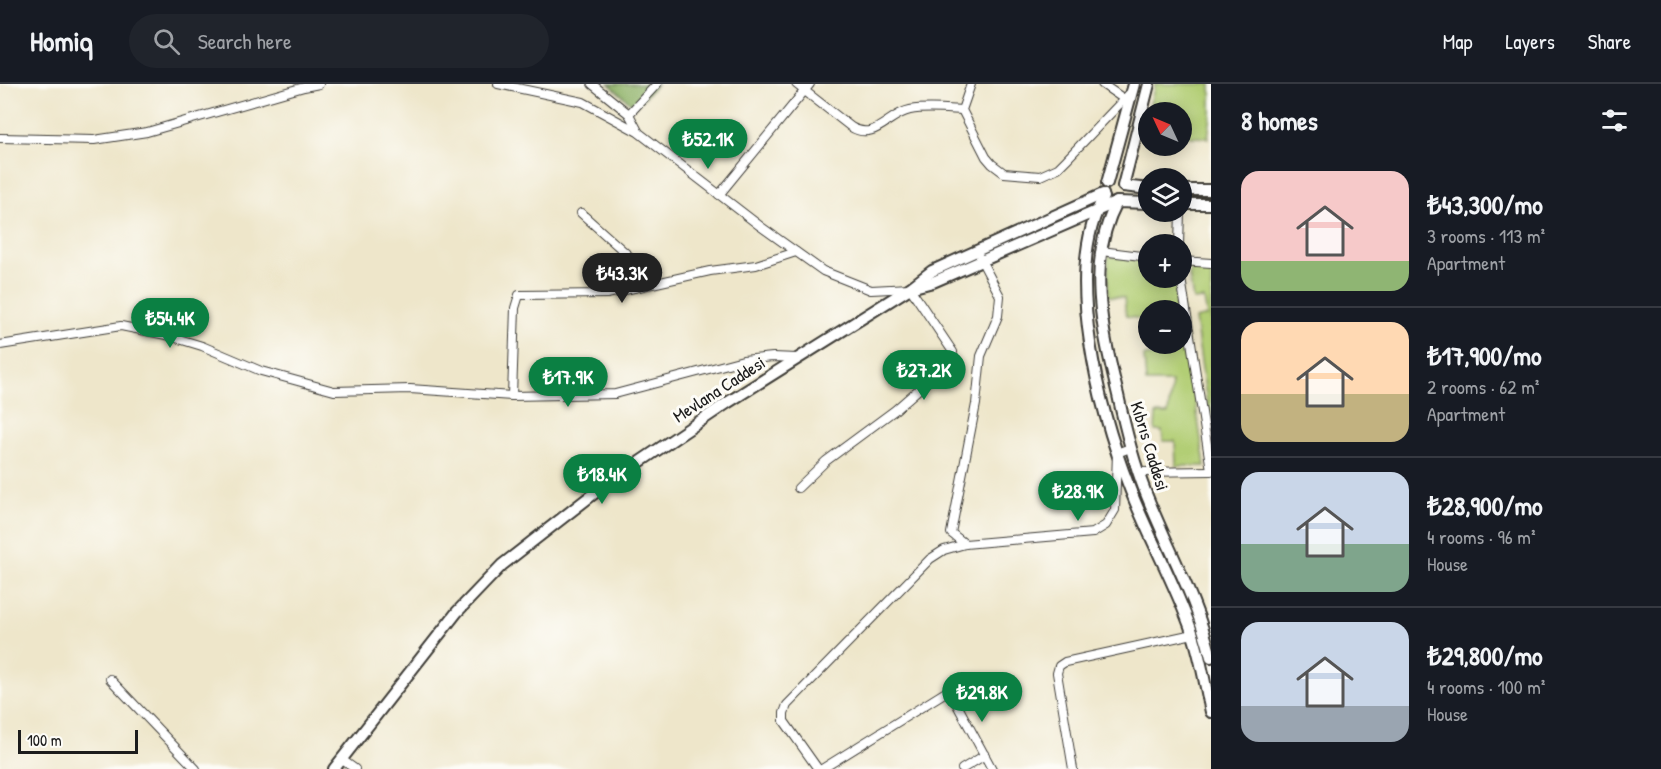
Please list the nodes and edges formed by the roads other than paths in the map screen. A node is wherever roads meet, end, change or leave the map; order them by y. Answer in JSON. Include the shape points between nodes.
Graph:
{"nodes":[{"id":1,"x":319,"y":84,"type":"edge"},
{"id":2,"x":498,"y":84,"type":"edge"},
{"id":3,"x":592,"y":84,"type":"edge"},
{"id":4,"x":657,"y":84,"type":"edge"},
{"id":5,"x":796,"y":84,"type":"edge"},
{"id":6,"x":810,"y":84,"type":"edge"},
{"id":7,"x":971,"y":84,"type":"edge"},
{"id":8,"x":1102,"y":84,"type":"edge"},
{"id":9,"x":1149,"y":84,"type":"edge"},
{"id":10,"x":1133,"y":87,"type":"edge"},
{"id":11,"x":805,"y":92,"type":"junction"},
{"id":12,"x":1124,"y":99,"type":"junction"},
{"id":13,"x":962,"y":110,"type":"junction"},
{"id":14,"x":629,"y":114,"type":"junction"},
{"id":15,"x":638,"y":132,"type":"junction"},
{"id":16,"x":0,"y":138,"type":"edge"},
{"id":17,"x":1107,"y":183,"type":"junction"},
{"id":18,"x":1123,"y":186,"type":"junction"},
{"id":19,"x":1138,"y":188,"type":"edge"},
{"id":20,"x":1192,"y":190,"type":"edge"},
{"id":21,"x":1211,"y":190,"type":"edge"},
{"id":22,"x":719,"y":195,"type":"junction"},
{"id":23,"x":1104,"y":196,"type":"junction"},
{"id":24,"x":1117,"y":202,"type":"junction"},
{"id":25,"x":1138,"y":203,"type":"edge"},
{"id":26,"x":1192,"y":204,"type":"edge"},
{"id":27,"x":1211,"y":204,"type":"edge"},
{"id":28,"x":1096,"y":211,"type":"junction"},
{"id":29,"x":580,"y":213,"type":"dead end"},
{"id":30,"x":977,"y":251,"type":"junction"},
{"id":31,"x":1101,"y":251,"type":"junction"},
{"id":32,"x":796,"y":252,"type":"junction"},
{"id":33,"x":1138,"y":256,"type":"edge"},
{"id":34,"x":983,"y":262,"type":"junction"},
{"id":35,"x":1192,"y":262,"type":"edge"},
{"id":36,"x":1211,"y":263,"type":"edge"},
{"id":37,"x":638,"y":287,"type":"junction"},
{"id":38,"x":910,"y":288,"type":"junction"},
{"id":39,"x":1183,"y":288,"type":"edge"},
{"id":40,"x":0,"y":345,"type":"edge"},
{"id":41,"x":797,"y":358,"type":"junction"},
{"id":42,"x":512,"y":396,"type":"junction"},
{"id":43,"x":1130,"y":448,"type":"junction"},
{"id":44,"x":1117,"y":453,"type":"junction"},
{"id":45,"x":1211,"y":471,"type":"edge"},
{"id":46,"x":1139,"y":472,"type":"junction"},
{"id":47,"x":798,"y":488,"type":"dead end"},
{"id":48,"x":965,"y":544,"type":"junction"},
{"id":49,"x":1193,"y":634,"type":"junction"},
{"id":50,"x":1211,"y":657,"type":"edge"},
{"id":51,"x":110,"y":679,"type":"dead end"},
{"id":52,"x":1211,"y":712,"type":"edge"},
{"id":53,"x":985,"y":755,"type":"junction"},
{"id":54,"x":341,"y":759,"type":"junction"},
{"id":55,"x":196,"y":769,"type":"edge"},
{"id":56,"x":334,"y":769,"type":"edge"},
{"id":57,"x":355,"y":769,"type":"edge"},
{"id":58,"x":820,"y":769,"type":"edge"},
{"id":59,"x":962,"y":769,"type":"edge"},
{"id":60,"x":992,"y":769,"type":"edge"},
{"id":61,"x":1073,"y":769,"type":"edge"}],
"edges":[{"from":1,"to":16,"type":"street","via":[[147,132],[94,140]]},
{"from":2,"to":15,"type":"street","via":[[583,102]]},
{"from":3,"to":14,"type":"street"},
{"from":4,"to":14,"type":"street"},
{"from":5,"to":11,"type":"street"},
{"from":6,"to":11,"type":"street"},
{"from":7,"to":13,"type":"street"},
{"from":8,"to":12,"type":"street"},
{"from":9,"to":18,"type":"street"},
{"from":10,"to":12,"type":"street"},
{"from":10,"to":17,"type":"street"},
{"from":11,"to":13,"type":"street","via":[[861,132],[877,129],[903,111]]},
{"from":11,"to":22,"type":"street"},
{"from":12,"to":13,"type":"street","via":[[1058,168],[1040,176],[1004,172],[992,164]]},
{"from":14,"to":15,"type":"street"},
{"from":15,"to":22,"type":"street"},
{"from":17,"to":18,"type":"street","via":[[1114,181]]},
{"from":17,"to":23,"type":"street"},
{"from":18,"to":19,"type":"street"},
{"from":18,"to":24,"type":"street","via":[[1124,196]]},
{"from":20,"to":21,"type":"street"},
{"from":22,"to":32,"type":"street"},
{"from":23,"to":24,"type":"street","via":[[1111,203]]},
{"from":23,"to":28,"type":"street"},
{"from":23,"to":30,"type":"street"},
{"from":24,"to":25,"type":"street","name":"Mevlana Caddesi"},
{"from":24,"to":28,"type":"street","name":"Mevlana Caddesi"},
{"from":24,"to":31,"type":"street","name":"Kıbrıs Caddesi"},
{"from":26,"to":27,"type":"street"},
{"from":28,"to":34,"type":"street","name":"Mevlana Caddesi"},
{"from":28,"to":44,"type":"street","via":[[1086,272],[1088,325]]},
{"from":29,"to":37,"type":"street","via":[[628,256],[634,264]]},
{"from":30,"to":34,"type":"street"},
{"from":30,"to":38,"type":"street","via":[[932,271]]},
{"from":31,"to":33,"type":"street"},
{"from":31,"to":43,"type":"street","name":"Kıbrıs Caddesi","via":[[1101,317]]},
{"from":32,"to":37,"type":"street","via":[[756,265]]},
{"from":32,"to":38,"type":"street","via":[[824,271],[871,290]]},
{"from":34,"to":38,"type":"street","name":"Mevlana Caddesi"},
{"from":34,"to":48,"type":"street","via":[[1000,296],[998,316],[981,356],[976,404],[951,533]]},
{"from":35,"to":36,"type":"street"},
{"from":37,"to":42,"type":"street","via":[[607,294],[519,295],[515,308]]},
{"from":38,"to":41,"type":"street","name":"Mevlana Caddesi"},
{"from":38,"to":47,"type":"street","via":[[952,352],[951,361]]},
{"from":39,"to":45,"type":"street"},
{"from":40,"to":42,"type":"street","via":[[121,326],[166,334],[261,371],[334,391],[410,389]]},
{"from":41,"to":42,"type":"street","via":[[743,360],[615,394]]},
{"from":41,"to":54,"type":"street","name":"Mevlana Caddesi","via":[[601,488],[502,565],[457,612]]},
{"from":43,"to":44,"type":"street"},
{"from":43,"to":46,"type":"street","name":"Kıbrıs Caddesi"},
{"from":44,"to":48,"type":"street","via":[[1115,510],[1106,525],[1094,533]]},
{"from":44,"to":49,"type":"street"},
{"from":45,"to":46,"type":"street"},
{"from":46,"to":50,"type":"street","name":"Kıbrıs Caddesi","via":[[1201,620]]},
{"from":48,"to":58,"type":"street","via":[[930,559],[787,705],[784,721]]},
{"from":49,"to":52,"type":"street"},
{"from":49,"to":61,"type":"street","via":[[1059,666]]},
{"from":51,"to":55,"type":"street"},
{"from":53,"to":58,"type":"street","via":[[949,690]]},
{"from":53,"to":59,"type":"street"},
{"from":53,"to":60,"type":"street"},
{"from":54,"to":56,"type":"street","name":"Mevlana Caddesi"},
{"from":54,"to":57,"type":"street"}]}
